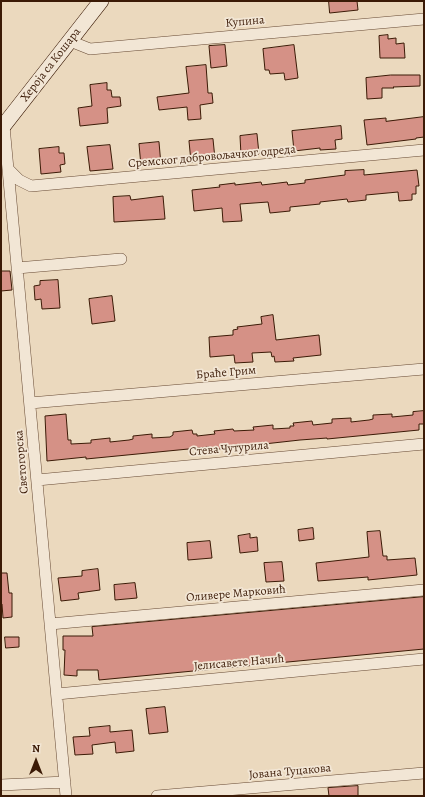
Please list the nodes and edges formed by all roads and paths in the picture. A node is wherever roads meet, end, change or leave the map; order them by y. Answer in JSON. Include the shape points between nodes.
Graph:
{"nodes":[{"id":1,"x":101,"y":1,"type":"edge"},
{"id":2,"x":424,"y":19,"type":"edge"},
{"id":3,"x":70,"y":41,"type":"junction"},
{"id":4,"x":2,"y":128,"type":"edge"},
{"id":5,"x":424,"y":150,"type":"edge"},
{"id":6,"x":9,"y":170,"type":"junction"},
{"id":7,"x":121,"y":259,"type":"dead end"},
{"id":8,"x":17,"y":268,"type":"junction"},
{"id":9,"x":424,"y":369,"type":"edge"},
{"id":10,"x":30,"y":403,"type":"junction"},
{"id":11,"x":424,"y":444,"type":"edge"},
{"id":12,"x":37,"y":480,"type":"junction"},
{"id":13,"x":424,"y":590,"type":"edge"},
{"id":14,"x":50,"y":624,"type":"junction"},
{"id":15,"x":424,"y":659,"type":"edge"},
{"id":16,"x":57,"y":694,"type":"junction"},
{"id":17,"x":424,"y":774,"type":"edge"},
{"id":18,"x":65,"y":782,"type":"junction"},
{"id":19,"x":1,"y":785,"type":"edge"},
{"id":20,"x":66,"y":796,"type":"edge"},
{"id":21,"x":157,"y":796,"type":"edge"}],
"edges":[{"from":1,"to":3,"type":"street","name":"Хероја са Кошара"},
{"from":2,"to":3,"type":"street","name":"Купина","via":[[90,49]]},
{"from":3,"to":4,"type":"street","name":"Хероја са Кошара"},
{"from":4,"to":6,"type":"street","name":"Светогорска"},
{"from":5,"to":6,"type":"street","name":"Сремског добровољачког одреда","via":[[31,186],[19,180]]},
{"from":6,"to":8,"type":"street","name":"Светогорска"},
{"from":7,"to":8,"type":"street"},
{"from":8,"to":10,"type":"street","name":"Светогорска"},
{"from":9,"to":10,"type":"street","name":"Браће Грим"},
{"from":10,"to":12,"type":"street","name":"Светогорска"},
{"from":11,"to":12,"type":"street","name":"Стева Чутурила"},
{"from":12,"to":14,"type":"street","name":"Светогорска"},
{"from":13,"to":14,"type":"street","name":"Оливере Марковић"},
{"from":14,"to":16,"type":"street","name":"Светогорска"},
{"from":15,"to":16,"type":"street","name":"Јелисавете Начић"},
{"from":16,"to":18,"type":"street","name":"Светогорска"},
{"from":17,"to":21,"type":"street","name":"Јована Туцакова"},
{"from":18,"to":19,"type":"street"},
{"from":18,"to":20,"type":"street","name":"Светогорска"}]}
